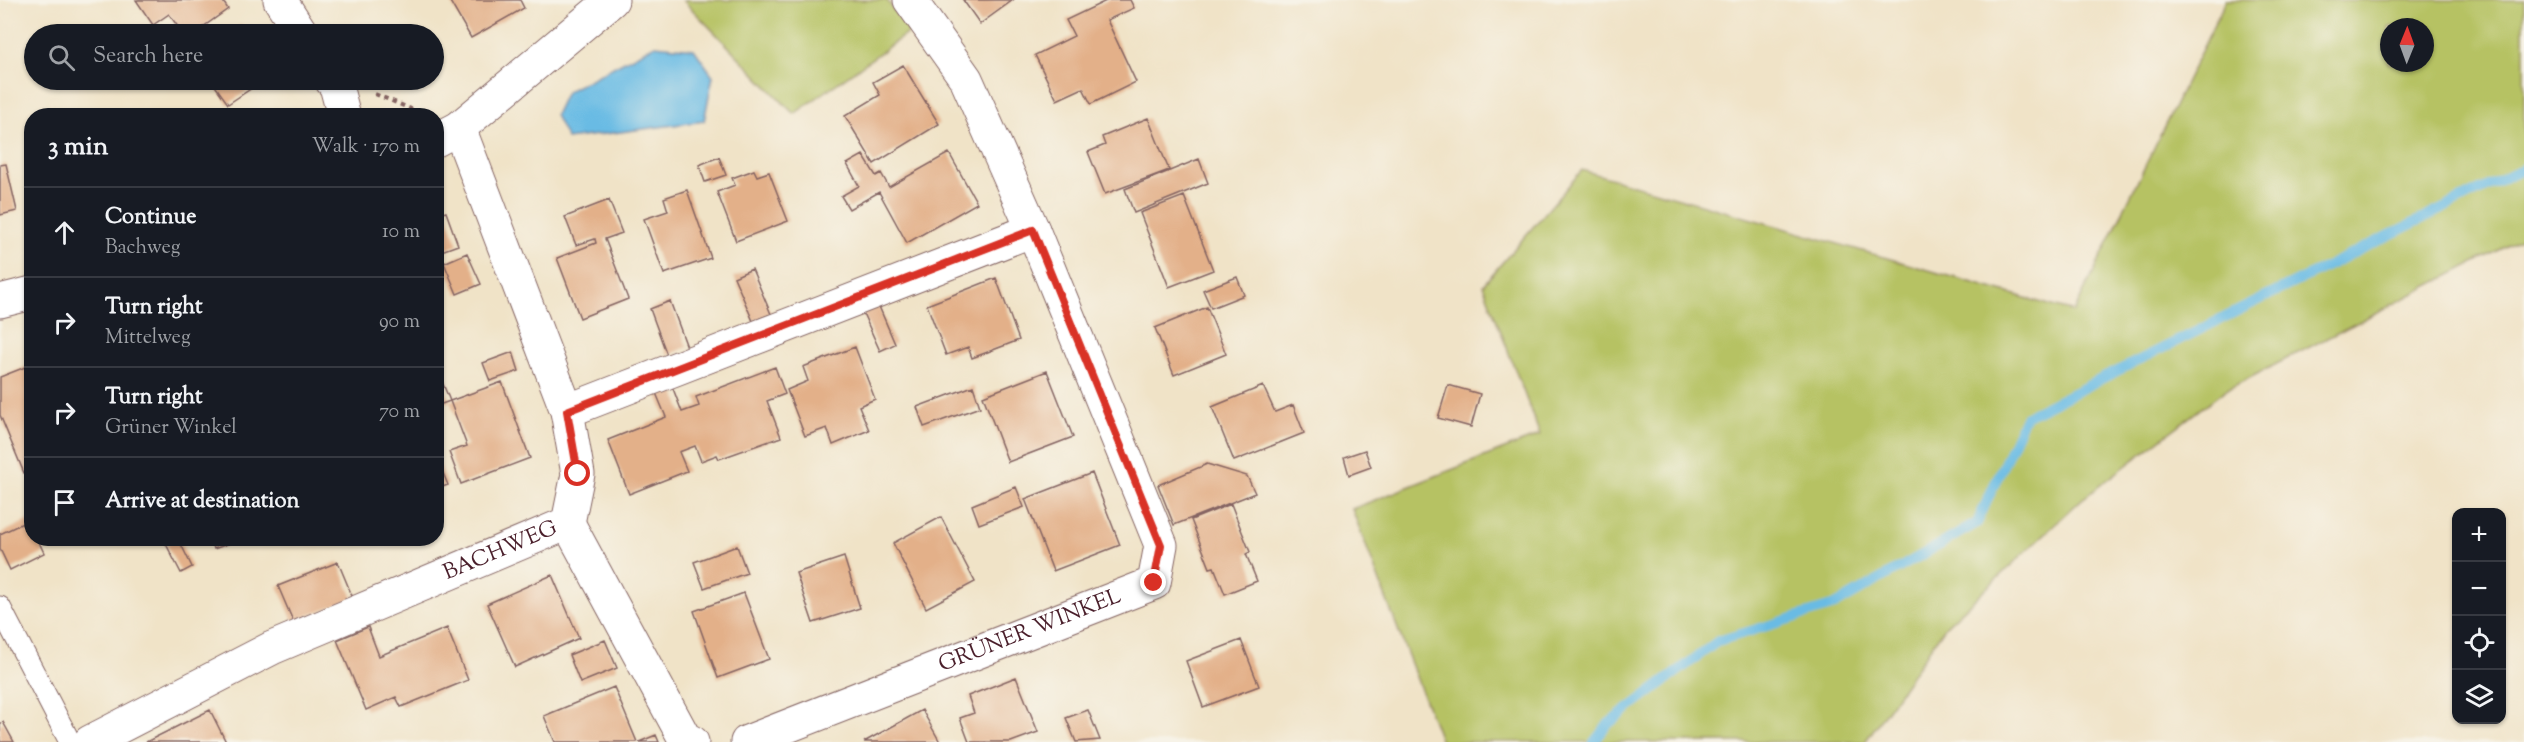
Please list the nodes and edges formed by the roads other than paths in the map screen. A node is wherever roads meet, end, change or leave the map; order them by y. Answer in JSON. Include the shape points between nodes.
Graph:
{"nodes":[{"id":1,"x":280,"y":0,"type":"edge"},
{"id":2,"x":612,"y":0,"type":"edge"},
{"id":3,"x":910,"y":0,"type":"edge"},
{"id":4,"x":296,"y":24,"type":"edge"},
{"id":5,"x":337,"y":90,"type":"edge"},
{"id":6,"x":342,"y":108,"type":"edge"},
{"id":7,"x":448,"y":134,"type":"edge"},
{"id":8,"x":1033,"y":230,"type":"junction"},
{"id":9,"x":24,"y":295,"type":"edge"},
{"id":10,"x":0,"y":301,"type":"edge"},
{"id":11,"x":567,"y":411,"type":"junction"},
{"id":12,"x":568,"y":523,"type":"junction"},
{"id":13,"x":0,"y":607,"type":"edge"},
{"id":14,"x":70,"y":742,"type":"edge"},
{"id":15,"x":90,"y":742,"type":"edge"},
{"id":16,"x":692,"y":742,"type":"edge"},
{"id":17,"x":747,"y":742,"type":"edge"}],
"edges":[{"from":1,"to":4,"type":"street"},
{"from":2,"to":7,"type":"street"},
{"from":3,"to":8,"type":"street","name":"GRÜNER WINKEL","via":[[966,79]]},
{"from":5,"to":6,"type":"street"},
{"from":7,"to":11,"type":"street","name":"BACHWEG"},
{"from":8,"to":11,"type":"street"},
{"from":8,"to":17,"type":"street","name":"GRÜNER WINKEL","via":[[1161,545],[1154,583]]},
{"from":9,"to":10,"type":"street"},
{"from":11,"to":12,"type":"street","name":"BACHWEG","via":[[578,474]]},
{"from":12,"to":15,"type":"street","name":"BACHWEG","via":[[272,648]]},
{"from":12,"to":16,"type":"street","via":[[685,739]]},
{"from":13,"to":14,"type":"lane"}]}
